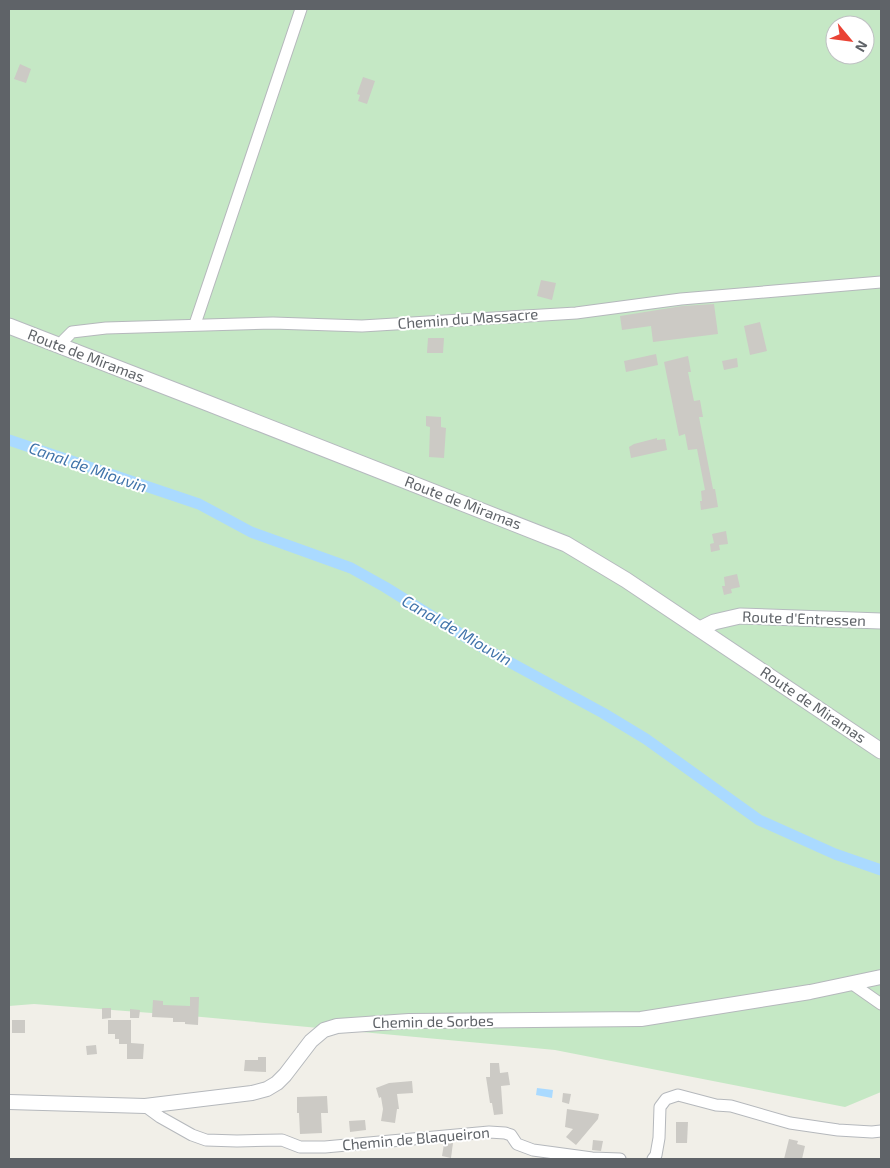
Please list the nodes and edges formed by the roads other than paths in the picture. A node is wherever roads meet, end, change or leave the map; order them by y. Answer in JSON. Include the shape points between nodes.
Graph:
{"nodes":[{"id":1,"x":301,"y":9,"type":"edge"},
{"id":2,"x":881,"y":282,"type":"edge"},
{"id":3,"x":195,"y":324,"type":"junction"},
{"id":4,"x":9,"y":326,"type":"edge"},
{"id":5,"x":62,"y":346,"type":"junction"},
{"id":6,"x":881,"y":621,"type":"edge"},
{"id":7,"x":700,"y":629,"type":"junction"},
{"id":8,"x":881,"y":751,"type":"edge"},
{"id":9,"x":881,"y":977,"type":"edge"},
{"id":10,"x":851,"y":984,"type":"junction"},
{"id":11,"x":881,"y":1004,"type":"edge"},
{"id":12,"x":9,"y":1102,"type":"edge"},
{"id":13,"x":146,"y":1106,"type":"junction"},
{"id":14,"x":881,"y":1131,"type":"edge"},
{"id":15,"x":325,"y":1147,"type":"junction"},
{"id":16,"x":326,"y":1159,"type":"edge"},
{"id":17,"x":620,"y":1159,"type":"edge"},
{"id":18,"x":653,"y":1159,"type":"edge"}],
"edges":[{"from":1,"to":3,"type":"street"},
{"from":2,"to":3,"type":"street","name":"Chemin du Massacre","via":[[681,298],[576,312],[362,326]]},
{"from":3,"to":5,"type":"street","name":"Chemin du Massacre","via":[[72,332]]},
{"from":4,"to":5,"type":"main road","name":"Route de Miramas"},
{"from":5,"to":7,"type":"main road","name":"Route de Miramas","via":[[558,540],[603,565]]},
{"from":6,"to":7,"type":"main road","name":"Route d'Entressen","via":[[740,616]]},
{"from":7,"to":8,"type":"main road","name":"Route de Miramas"},
{"from":9,"to":10,"type":"street","name":"Chemin de Sorbes"},
{"from":10,"to":11,"type":"street"},
{"from":10,"to":13,"type":"street","name":"Chemin de Sorbes","via":[[641,1019],[409,1021],[337,1026],[318,1035],[285,1075],[267,1089]]},
{"from":12,"to":13,"type":"street","name":"Chemin de Sorbes"},
{"from":13,"to":15,"type":"street","name":"Chemin de Blaqueiron","via":[[160,1117],[206,1140],[282,1140],[300,1147]]},
{"from":14,"to":18,"type":"street","via":[[838,1130],[790,1123],[678,1095],[666,1099],[660,1107],[659,1138]]},
{"from":15,"to":16,"type":"street","name":"Chemin de Blaqueiron"},
{"from":15,"to":17,"type":"street","name":"Chemin de Blaqueiron","via":[[497,1132],[512,1135],[517,1144],[533,1150]]}]}
